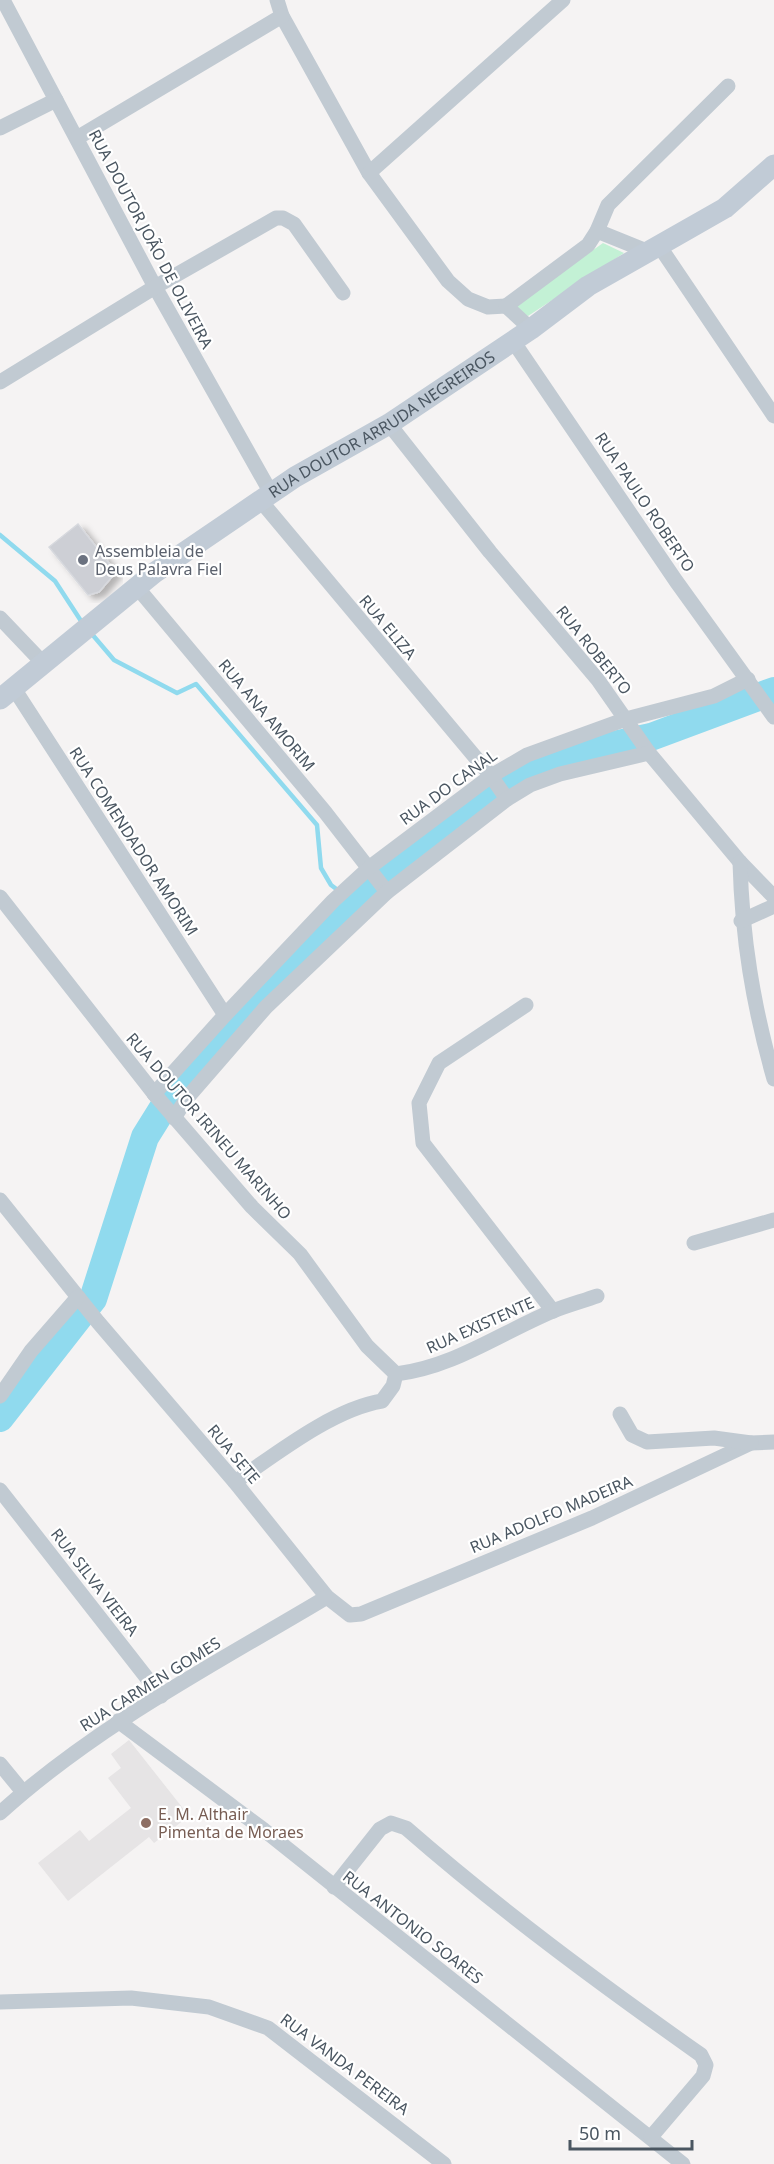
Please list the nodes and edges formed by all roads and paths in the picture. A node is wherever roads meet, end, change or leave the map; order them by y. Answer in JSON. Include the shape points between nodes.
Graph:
{"nodes":[{"id":1,"x":3,"y":0,"type":"edge"},
{"id":2,"x":277,"y":0,"type":"edge"},
{"id":3,"x":563,"y":0,"type":"edge"},
{"id":4,"x":282,"y":16,"type":"junction"},
{"id":5,"x":728,"y":86,"type":"dead end"},
{"id":6,"x":56,"y":100,"type":"junction"},
{"id":7,"x":0,"y":128,"type":"edge"},
{"id":8,"x":77,"y":138,"type":"junction"},
{"id":9,"x":774,"y":165,"type":"edge"},
{"id":10,"x":369,"y":173,"type":"junction"},
{"id":11,"x":597,"y":231,"type":"junction"},
{"id":12,"x":655,"y":249,"type":"junction"},
{"id":13,"x":155,"y":287,"type":"junction"},
{"id":14,"x":343,"y":293,"type":"dead end"},
{"id":15,"x":506,"y":306,"type":"junction"},
{"id":16,"x":531,"y":329,"type":"junction"},
{"id":17,"x":513,"y":341,"type":"junction"},
{"id":18,"x":0,"y":382,"type":"edge"},
{"id":19,"x":774,"y":416,"type":"edge"},
{"id":20,"x":389,"y":424,"type":"junction"},
{"id":21,"x":265,"y":497,"type":"junction"},
{"id":22,"x":136,"y":586,"type":"junction"},
{"id":23,"x":0,"y":618,"type":"edge"},
{"id":24,"x":42,"y":662,"type":"junction"},
{"id":25,"x":749,"y":681,"type":"junction"},
{"id":26,"x":7,"y":693,"type":"edge"},
{"id":27,"x":772,"y":714,"type":"edge"},
{"id":28,"x":627,"y":721,"type":"junction"},
{"id":29,"x":647,"y":749,"type":"junction"},
{"id":30,"x":492,"y":777,"type":"junction"},
{"id":31,"x":506,"y":797,"type":"junction"},
{"id":32,"x":740,"y":862,"type":"junction"},
{"id":33,"x":370,"y":868,"type":"junction"},
{"id":34,"x":386,"y":890,"type":"junction"},
{"id":35,"x":0,"y":897,"type":"edge"},
{"id":36,"x":774,"y":897,"type":"edge"},
{"id":37,"x":774,"y":906,"type":"edge"},
{"id":38,"x":741,"y":921,"type":"junction"},
{"id":39,"x":526,"y":1005,"type":"dead end"},
{"id":40,"x":225,"y":1015,"type":"junction"},
{"id":41,"x":770,"y":1047,"type":"edge"},
{"id":42,"x":774,"y":1079,"type":"edge"},
{"id":43,"x":155,"y":1095,"type":"junction"},
{"id":44,"x":173,"y":1117,"type":"junction"},
{"id":45,"x":0,"y":1200,"type":"edge"},
{"id":46,"x":774,"y":1220,"type":"edge"},
{"id":47,"x":694,"y":1243,"type":"dead end"},
{"id":48,"x":597,"y":1296,"type":"dead end"},
{"id":49,"x":79,"y":1299,"type":"junction"},
{"id":50,"x":553,"y":1311,"type":"junction"},
{"id":51,"x":396,"y":1374,"type":"junction"},
{"id":52,"x":0,"y":1396,"type":"edge"},
{"id":53,"x":620,"y":1414,"type":"dead end"},
{"id":54,"x":774,"y":1442,"type":"edge"},
{"id":55,"x":751,"y":1443,"type":"junction"},
{"id":56,"x":235,"y":1482,"type":"junction"},
{"id":57,"x":0,"y":1490,"type":"edge"},
{"id":58,"x":327,"y":1598,"type":"junction"},
{"id":59,"x":341,"y":1610,"type":"joint"},
{"id":60,"x":161,"y":1696,"type":"junction"},
{"id":61,"x":118,"y":1721,"type":"junction"},
{"id":62,"x":0,"y":1764,"type":"edge"},
{"id":63,"x":23,"y":1792,"type":"junction"},
{"id":64,"x":0,"y":1813,"type":"edge"},
{"id":65,"x":334,"y":1887,"type":"junction"},
{"id":66,"x":0,"y":2001,"type":"edge"},
{"id":67,"x":651,"y":2137,"type":"junction"},
{"id":68,"x":444,"y":2164,"type":"edge"},
{"id":69,"x":683,"y":2164,"type":"edge"}],
"edges":[{"from":1,"to":6,"type":"street","name":"RUA DOUTOR JOÃO DE OLIVEIRA"},
{"from":2,"to":4,"type":"street"},
{"from":3,"to":10,"type":"street"},
{"from":4,"to":8,"type":"street"},
{"from":4,"to":10,"type":"street"},
{"from":5,"to":11,"type":"street","via":[[608,205]]},
{"from":6,"to":7,"type":"street"},
{"from":6,"to":8,"type":"street","name":"RUA DOUTOR JOÃO DE OLIVEIRA"},
{"from":8,"to":13,"type":"street","name":"RUA DOUTOR JOÃO DE OLIVEIRA"},
{"from":9,"to":12,"type":"street","name":"RUA DOUTOR ARRUDA NEGREIROS","via":[[730,204]]},
{"from":10,"to":15,"type":"street","via":[[448,281],[468,299],[488,307]]},
{"from":11,"to":12,"type":"street"},
{"from":11,"to":15,"type":"street","via":[[588,244]]},
{"from":12,"to":16,"type":"street","name":"RUA DOUTOR ARRUDA NEGREIROS","via":[[588,286]]},
{"from":12,"to":19,"type":"street"},
{"from":13,"to":14,"type":"street","via":[[266,222],[283,218],[294,224]]},
{"from":13,"to":18,"type":"street"},
{"from":13,"to":21,"type":"street","name":"RUA DOUTOR JOÃO DE OLIVEIRA"},
{"from":15,"to":16,"type":"street"},
{"from":16,"to":17,"type":"street","name":"RUA DOUTOR ARRUDA NEGREIROS"},
{"from":17,"to":20,"type":"street","name":"RUA DOUTOR ARRUDA NEGREIROS"},
{"from":17,"to":25,"type":"street","name":"RUA PAULO ROBERTO"},
{"from":20,"to":21,"type":"street","name":"RUA DOUTOR ARRUDA NEGREIROS"},
{"from":20,"to":28,"type":"street","name":"RUA ROBERTO","via":[[598,680]]},
{"from":21,"to":22,"type":"street","name":"RUA DOUTOR ARRUDA NEGREIROS"},
{"from":21,"to":30,"type":"street","name":"RUA ELIZA"},
{"from":22,"to":24,"type":"street","name":"RUA DOUTOR ARRUDA NEGREIROS"},
{"from":22,"to":33,"type":"street","name":"RUA ANA AMORIM"},
{"from":23,"to":24,"type":"street"},
{"from":24,"to":26,"type":"street","name":"RUA DOUTOR ARRUDA NEGREIROS"},
{"from":25,"to":27,"type":"street","name":"RUA PAULO ROBERTO"},
{"from":25,"to":28,"type":"street","name":"RUA DO CANAL","via":[[714,696]]},
{"from":26,"to":40,"type":"street","name":"RUA COMENDADOR AMORIM"},
{"from":28,"to":29,"type":"street","name":"RUA ROBERTO"},
{"from":28,"to":30,"type":"street","name":"RUA DO CANAL","via":[[527,755]]},
{"from":29,"to":31,"type":"street","via":[[560,774]]},
{"from":29,"to":32,"type":"street","name":"RUA ROBERTO"},
{"from":30,"to":31,"type":"street","name":"RUA ELIZA"},
{"from":30,"to":33,"type":"street","name":"RUA DO CANAL"},
{"from":31,"to":34,"type":"street"},
{"from":32,"to":36,"type":"street","name":"RUA ROBERTO"},
{"from":32,"to":38,"type":"street"},
{"from":33,"to":34,"type":"street","name":"RUA ANA AMORIM"},
{"from":33,"to":40,"type":"street","name":"RUA DO CANAL"},
{"from":34,"to":44,"type":"street","via":[[266,1007]]},
{"from":35,"to":43,"type":"street","name":"RUA DOUTOR IRINEU MARINHO"},
{"from":37,"to":38,"type":"street"},
{"from":38,"to":41,"type":"street"},
{"from":39,"to":50,"type":"street","via":[[439,1063],[419,1103],[423,1143]]},
{"from":40,"to":43,"type":"street","name":"RUA DO CANAL"},
{"from":41,"to":42,"type":"street"},
{"from":43,"to":44,"type":"street","name":"RUA DOUTOR IRINEU MARINHO"},
{"from":44,"to":51,"type":"street","name":"RUA DOUTOR IRINEU MARINHO","via":[[252,1208],[300,1254],[367,1346]]},
{"from":45,"to":49,"type":"street"},
{"from":46,"to":47,"type":"street"},
{"from":48,"to":50,"type":"street","name":"RUA EXISTENTE"},
{"from":49,"to":52,"type":"street","via":[[32,1351]]},
{"from":49,"to":56,"type":"street","name":"RUA SETE"},
{"from":50,"to":51,"type":"street","name":"RUA EXISTENTE","via":[[437,1365]]},
{"from":51,"to":56,"type":"street","via":[[382,1401],[363,1404],[313,1430]]},
{"from":53,"to":55,"type":"street","via":[[632,1435],[647,1442],[714,1438]]},
{"from":54,"to":55,"type":"street","name":"RUA ADOLFO MADEIRA"},
{"from":55,"to":59,"type":"street","name":"RUA ADOLFO MADEIRA","via":[[592,1518],[361,1614],[350,1615]]},
{"from":56,"to":58,"type":"street","name":"RUA SETE"},
{"from":57,"to":60,"type":"street","name":"RUA SILVA VIEIRA"},
{"from":58,"to":59,"type":"street","name":"RUA SETE"},
{"from":58,"to":60,"type":"street","name":"RUA CARMEN GOMES"},
{"from":60,"to":61,"type":"street","name":"RUA CARMEN GOMES"},
{"from":61,"to":63,"type":"street","name":"RUA CARMEN GOMES"},
{"from":61,"to":65,"type":"street","name":"RUA ANTONIO SOARES"},
{"from":62,"to":63,"type":"street"},
{"from":63,"to":64,"type":"street","name":"RUA CARMEN GOMES"},
{"from":65,"to":67,"type":"street","name":"RUA ANTONIO SOARES"},
{"from":65,"to":67,"type":"street","via":[[380,1829],[391,1823],[406,1828],[484,1896],[701,2055],[706,2065],[703,2076]]},
{"from":66,"to":68,"type":"street","name":"RUA VANDA PEREIRA","via":[[130,1998],[209,2007],[268,2028]]},
{"from":67,"to":69,"type":"street","name":"RUA ANTONIO SOARES"}]}
